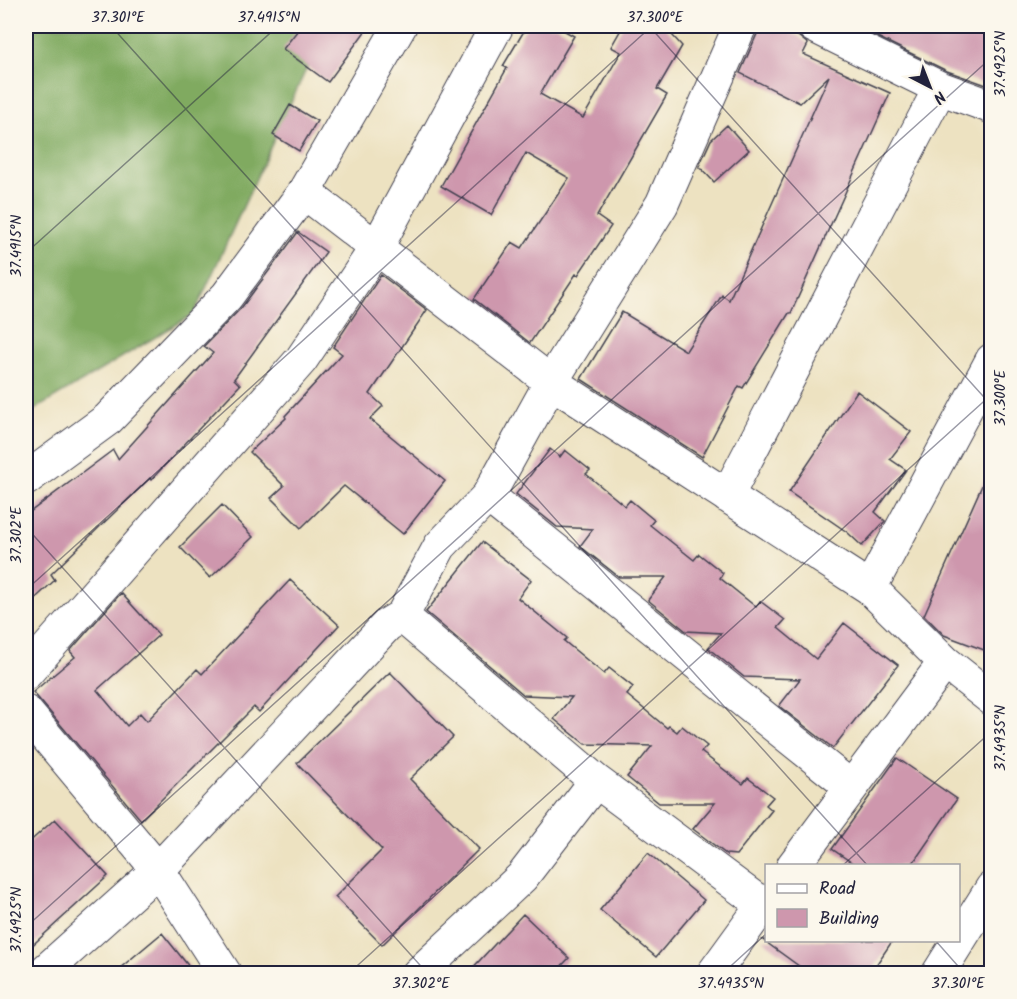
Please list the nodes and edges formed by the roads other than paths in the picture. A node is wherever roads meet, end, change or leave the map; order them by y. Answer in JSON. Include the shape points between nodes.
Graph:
{"nodes":[{"id":1,"x":400,"y":26,"type":"edge"},
{"id":2,"x":497,"y":26,"type":"edge"},
{"id":3,"x":741,"y":26,"type":"edge"},
{"id":4,"x":814,"y":26,"type":"edge"},
{"id":5,"x":940,"y":88,"type":"junction"},
{"id":6,"x":992,"y":107,"type":"edge"},
{"id":7,"x":304,"y":192,"type":"junction"},
{"id":8,"x":377,"y":247,"type":"junction"},
{"id":9,"x":992,"y":360,"type":"edge"},
{"id":10,"x":551,"y":382,"type":"junction"},
{"id":11,"x":108,"y":419,"type":"junction"},
{"id":12,"x":26,"y":460,"type":"edge"},
{"id":13,"x":26,"y":479,"type":"edge"},
{"id":14,"x":488,"y":496,"type":"junction"},
{"id":15,"x":727,"y":496,"type":"junction"},
{"id":16,"x":870,"y":588,"type":"junction"},
{"id":17,"x":402,"y":616,"type":"junction"},
{"id":18,"x":945,"y":662,"type":"junction"},
{"id":19,"x":26,"y":674,"type":"edge"},
{"id":20,"x":992,"y":699,"type":"edge"},
{"id":21,"x":26,"y":712,"type":"edge"},
{"id":22,"x":596,"y":781,"type":"junction"},
{"id":23,"x":850,"y":787,"type":"junction"},
{"id":24,"x":794,"y":864,"type":"edge"},
{"id":25,"x":158,"y":870,"type":"junction"},
{"id":26,"x":992,"y":888,"type":"edge"},
{"id":27,"x":765,"y":903,"type":"edge"},
{"id":28,"x":960,"y":939,"type":"edge"},
{"id":29,"x":958,"y":942,"type":"edge"},
{"id":30,"x":42,"y":974,"type":"edge"},
{"id":31,"x":225,"y":974,"type":"edge"},
{"id":32,"x":418,"y":974,"type":"edge"},
{"id":33,"x":713,"y":974,"type":"edge"},
{"id":34,"x":938,"y":974,"type":"edge"}],
"edges":[{"from":1,"to":7,"type":"main road"},
{"from":2,"to":8,"type":"main road"},
{"from":3,"to":10,"type":"main road","via":[[662,204]]},
{"from":4,"to":5,"type":"main road"},
{"from":5,"to":6,"type":"main road"},
{"from":5,"to":15,"type":"main road"},
{"from":7,"to":8,"type":"main road"},
{"from":7,"to":11,"type":"main road","via":[[227,296]]},
{"from":8,"to":10,"type":"main road"},
{"from":8,"to":19,"type":"main road","via":[[302,360]]},
{"from":9,"to":16,"type":"main road"},
{"from":10,"to":14,"type":"main road"},
{"from":10,"to":15,"type":"main road"},
{"from":11,"to":12,"type":"main road"},
{"from":11,"to":13,"type":"main road"},
{"from":14,"to":17,"type":"main road","via":[[440,546]]},
{"from":14,"to":23,"type":"main road"},
{"from":15,"to":16,"type":"main road"},
{"from":16,"to":18,"type":"main road"},
{"from":17,"to":22,"type":"main road"},
{"from":17,"to":25,"type":"main road","via":[[387,625]]},
{"from":18,"to":20,"type":"main road"},
{"from":18,"to":23,"type":"main road"},
{"from":21,"to":25,"type":"main road"},
{"from":22,"to":27,"type":"main road"},
{"from":22,"to":32,"type":"main road","via":[[522,877]]},
{"from":23,"to":24,"type":"main road"},
{"from":25,"to":30,"type":"main road"},
{"from":25,"to":31,"type":"main road"},
{"from":26,"to":28,"type":"main road"},
{"from":27,"to":33,"type":"main road"},
{"from":29,"to":34,"type":"main road"}]}
